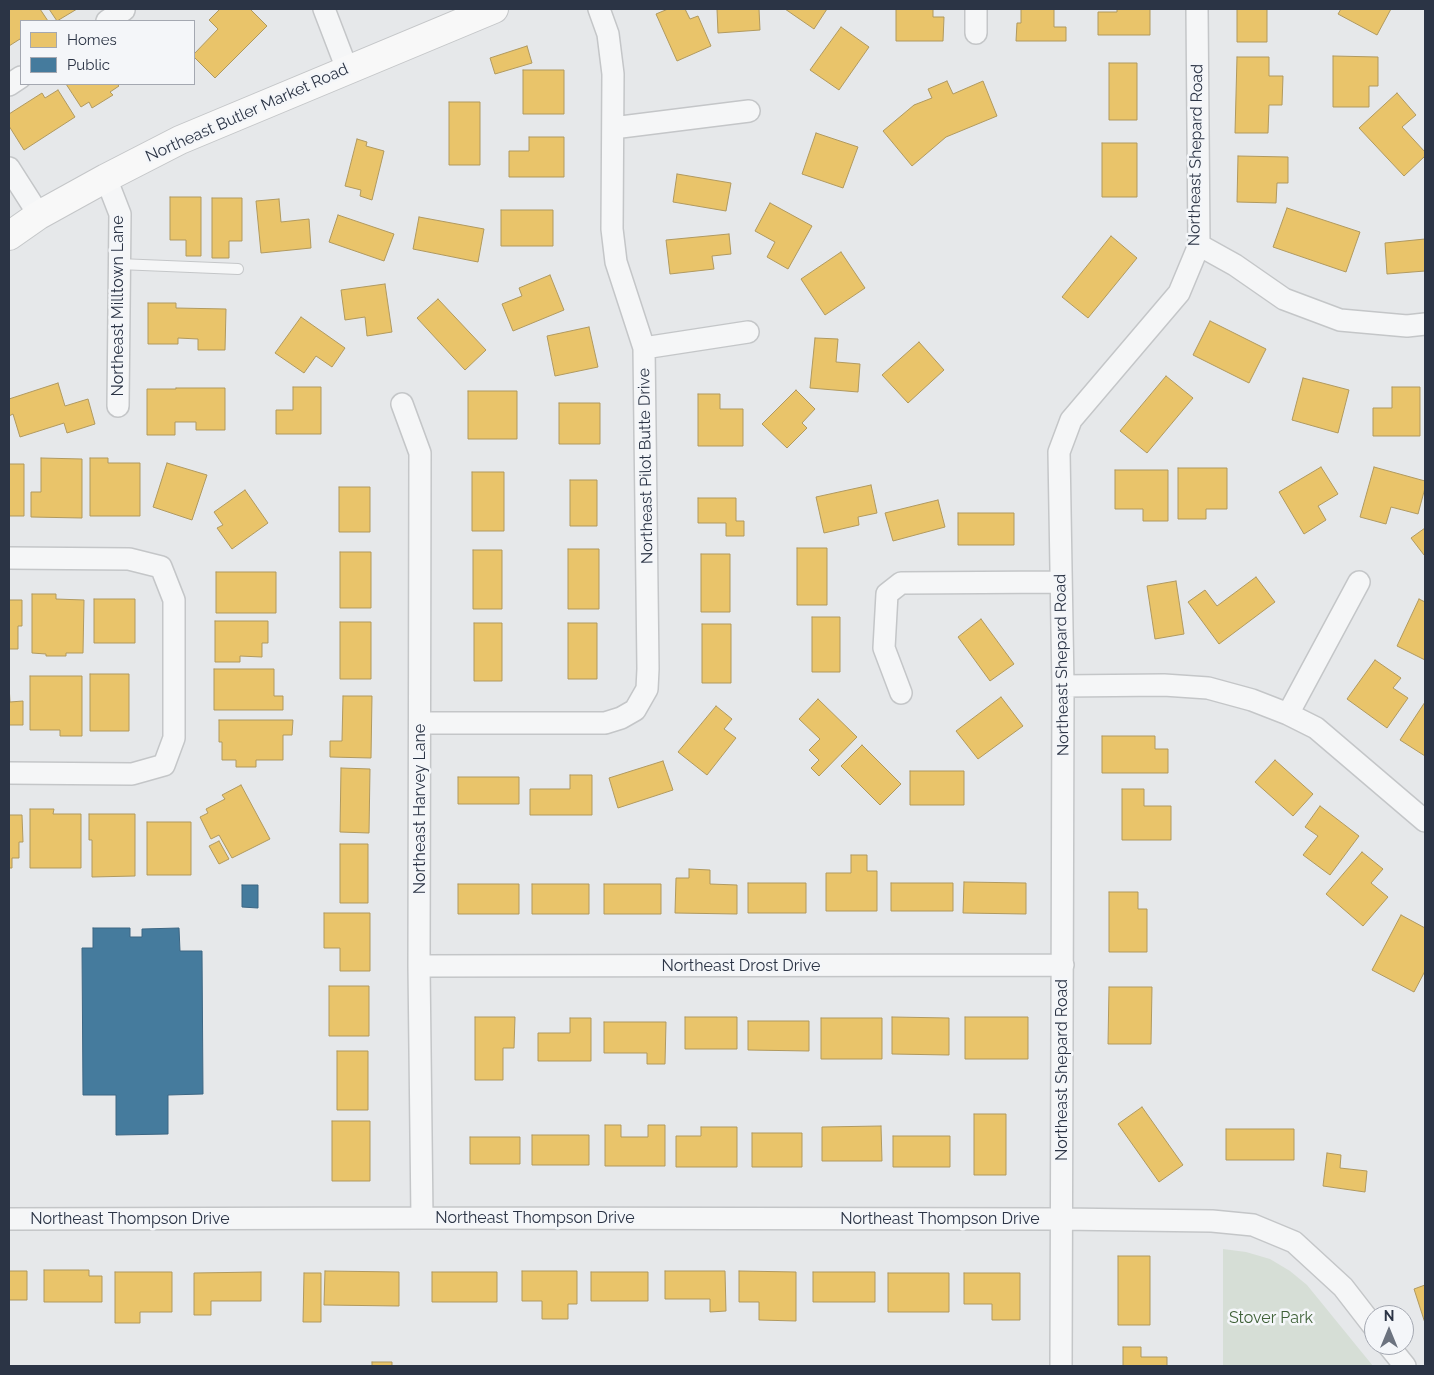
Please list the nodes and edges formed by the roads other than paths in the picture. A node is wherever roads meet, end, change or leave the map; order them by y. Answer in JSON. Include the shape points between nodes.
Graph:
{"nodes":[{"id":1,"x":324,"y":9,"type":"edge"},
{"id":2,"x":494,"y":9,"type":"edge"},
{"id":3,"x":599,"y":9,"type":"edge"},
{"id":4,"x":976,"y":9,"type":"edge"},
{"id":5,"x":1197,"y":9,"type":"edge"},
{"id":6,"x":976,"y":33,"type":"dead end"},
{"id":7,"x":347,"y":69,"type":"junction"},
{"id":8,"x":20,"y":78,"type":"edge"},
{"id":9,"x":9,"y":86,"type":"edge"},
{"id":10,"x":749,"y":111,"type":"dead end"},
{"id":11,"x":613,"y":128,"type":"junction"},
{"id":12,"x":9,"y":168,"type":"edge"},
{"id":13,"x":106,"y":178,"type":"junction"},
{"id":14,"x":39,"y":215,"type":"junction"},
{"id":15,"x":9,"y":236,"type":"edge"},
{"id":16,"x":1199,"y":245,"type":"junction"},
{"id":17,"x":119,"y":264,"type":"junction"},
{"id":18,"x":238,"y":269,"type":"dead end"},
{"id":19,"x":1425,"y":324,"type":"edge"},
{"id":20,"x":748,"y":332,"type":"dead end"},
{"id":21,"x":644,"y":348,"type":"junction"},
{"id":22,"x":402,"y":404,"type":"dead end"},
{"id":23,"x":118,"y":406,"type":"dead end"},
{"id":24,"x":9,"y":558,"type":"edge"},
{"id":25,"x":1061,"y":582,"type":"junction"},
{"id":26,"x":1360,"y":582,"type":"dead end"},
{"id":27,"x":1063,"y":686,"type":"junction"},
{"id":28,"x":901,"y":693,"type":"dead end"},
{"id":29,"x":1288,"y":714,"type":"junction"},
{"id":30,"x":420,"y":723,"type":"junction"},
{"id":31,"x":9,"y":773,"type":"edge"},
{"id":32,"x":1425,"y":821,"type":"edge"},
{"id":33,"x":1063,"y":965,"type":"junction"},
{"id":34,"x":419,"y":966,"type":"junction"},
{"id":35,"x":422,"y":1218,"type":"junction"},
{"id":36,"x":9,"y":1219,"type":"edge"},
{"id":37,"x":1061,"y":1219,"type":"junction"},
{"id":38,"x":1364,"y":1314,"type":"edge"},
{"id":39,"x":1396,"y":1355,"type":"edge"},
{"id":40,"x":1061,"y":1366,"type":"edge"},
{"id":41,"x":1404,"y":1366,"type":"edge"}],
"edges":[{"from":1,"to":7,"type":"street"},
{"from":2,"to":7,"type":"main road","name":"Northeast Butler Market Road"},
{"from":3,"to":11,"type":"street","name":"Northeast Pilot Butte Drive","via":[[608,34],[613,74]]},
{"from":4,"to":6,"type":"street"},
{"from":5,"to":16,"type":"street","name":"Northeast Shepard Road"},
{"from":7,"to":13,"type":"main road","name":"Northeast Butler Market Road","via":[[180,140]]},
{"from":8,"to":9,"type":"street"},
{"from":10,"to":11,"type":"street"},
{"from":11,"to":21,"type":"street","name":"Northeast Pilot Butte Drive","via":[[612,229],[616,262]]},
{"from":12,"to":14,"type":"street"},
{"from":13,"to":14,"type":"main road","name":"Northeast Butler Market Road"},
{"from":13,"to":17,"type":"street","name":"Northeast Milltown Lane","via":[[120,214]]},
{"from":14,"to":15,"type":"main road","name":"Northeast Butler Market Road"},
{"from":16,"to":19,"type":"street","via":[[1284,299],[1340,320],[1408,326]]},
{"from":16,"to":25,"type":"street","name":"Northeast Shepard Road","via":[[1179,293],[1071,420],[1059,452]]},
{"from":17,"to":18,"type":"lane"},
{"from":17,"to":23,"type":"street","name":"Northeast Milltown Lane"},
{"from":20,"to":21,"type":"street"},
{"from":21,"to":30,"type":"street","name":"Northeast Pilot Butte Drive","via":[[648,669],[647,689],[635,710],[605,722]]},
{"from":22,"to":30,"type":"street","name":"Northeast Harvey Lane","via":[[420,453]]},
{"from":24,"to":31,"type":"street","via":[[129,559],[161,567],[174,600],[174,738],[164,765],[132,774]]},
{"from":25,"to":27,"type":"street","name":"Northeast Shepard Road"},
{"from":25,"to":28,"type":"street","via":[[901,583],[887,594],[884,648]]},
{"from":26,"to":29,"type":"street"},
{"from":27,"to":29,"type":"street","via":[[1208,688]]},
{"from":27,"to":33,"type":"street","name":"Northeast Shepard Road"},
{"from":29,"to":32,"type":"street","via":[[1316,728]]},
{"from":30,"to":34,"type":"street","name":"Northeast Harvey Lane"},
{"from":33,"to":34,"type":"street","name":"Northeast Drost Drive"},
{"from":33,"to":37,"type":"street","name":"Northeast Shepard Road"},
{"from":34,"to":35,"type":"street","name":"Northeast Harvey Lane"},
{"from":35,"to":36,"type":"street","name":"Northeast Thompson Drive"},
{"from":35,"to":37,"type":"street","name":"Northeast Thompson Drive"},
{"from":37,"to":38,"type":"street","name":"Northeast Thompson Drive","via":[[1212,1221],[1253,1225],[1294,1242],[1343,1287]]},
{"from":37,"to":40,"type":"street","name":"Northeast Shepard Road"},
{"from":39,"to":41,"type":"street"}]}
